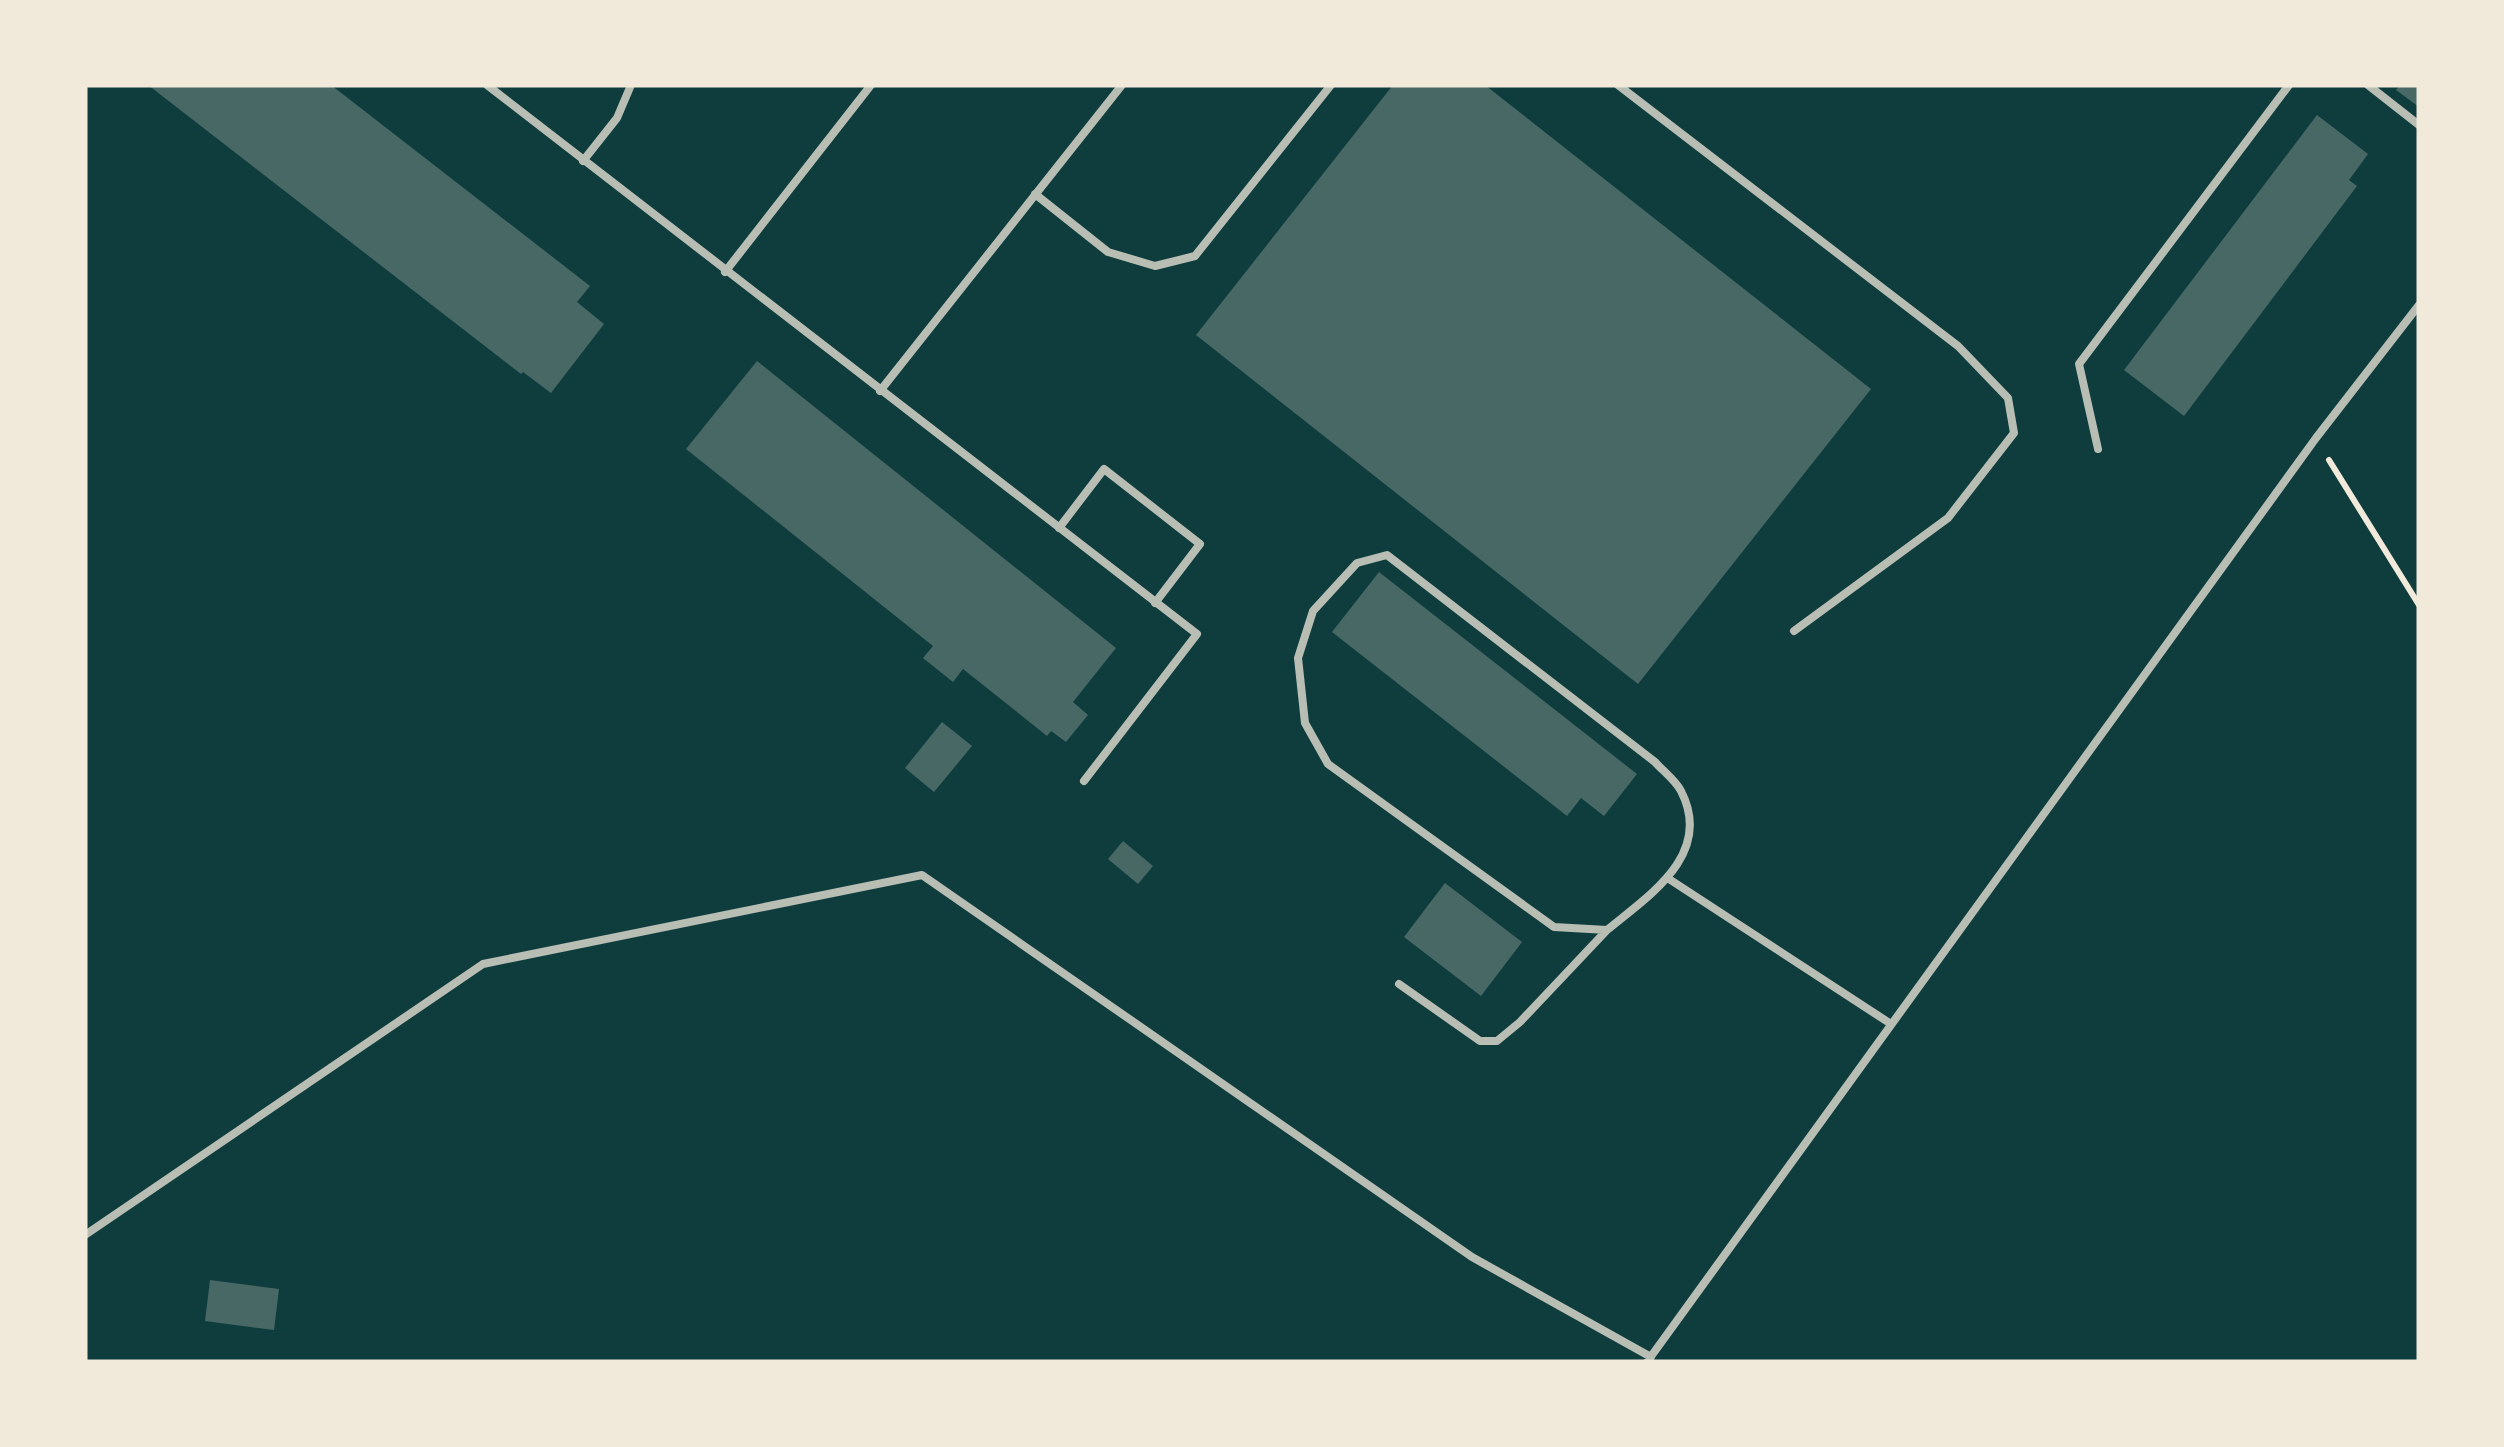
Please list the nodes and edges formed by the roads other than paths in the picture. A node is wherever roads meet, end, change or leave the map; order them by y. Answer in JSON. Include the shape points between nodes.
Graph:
{"nodes":[{"id":1,"x":487,"y":85,"type":"edge"},
{"id":2,"x":631,"y":85,"type":"edge"},
{"id":3,"x":871,"y":85,"type":"edge"},
{"id":4,"x":1122,"y":85,"type":"edge"},
{"id":5,"x":1331,"y":85,"type":"edge"},
{"id":6,"x":1618,"y":85,"type":"edge"},
{"id":7,"x":2289,"y":85,"type":"edge"},
{"id":8,"x":2368,"y":85,"type":"edge"},
{"id":9,"x":2419,"y":125,"type":"edge"},
{"id":10,"x":583,"y":160,"type":"junction"},
{"id":11,"x":1035,"y":194,"type":"junction"},
{"id":12,"x":725,"y":272,"type":"junction"},
{"id":13,"x":2419,"y":306,"type":"edge"},
{"id":14,"x":880,"y":390,"type":"junction"},
{"id":15,"x":2098,"y":448,"type":"dead end"},
{"id":16,"x":1059,"y":528,"type":"junction"},
{"id":17,"x":1155,"y":603,"type":"junction"},
{"id":18,"x":1794,"y":631,"type":"dead end"},
{"id":19,"x":1084,"y":781,"type":"dead end"},
{"id":20,"x":1669,"y":879,"type":"junction"},
{"id":21,"x":1607,"y":930,"type":"junction"},
{"id":22,"x":1399,"y":984,"type":"dead end"},
{"id":23,"x":1890,"y":1024,"type":"junction"},
{"id":24,"x":85,"y":1235,"type":"edge"},
{"id":25,"x":1649,"y":1359,"type":"edge"}],
"edges":[{"from":1,"to":10,"type":"lane"},
{"from":2,"to":10,"type":"lane","via":[[617,118]]},
{"from":3,"to":12,"type":"lane"},
{"from":4,"to":11,"type":"lane"},
{"from":5,"to":11,"type":"lane","via":[[1195,256],[1155,266],[1108,252]]},
{"from":6,"to":18,"type":"lane","via":[[1958,346],[2008,398],[2014,433],[1948,518]]},
{"from":7,"to":15,"type":"lane","via":[[2079,364]]},
{"from":8,"to":9,"type":"lane"},
{"from":10,"to":12,"type":"lane"},
{"from":11,"to":14,"type":"lane"},
{"from":12,"to":14,"type":"lane"},
{"from":13,"to":23,"type":"lane"},
{"from":14,"to":16,"type":"lane"},
{"from":16,"to":17,"type":"lane"},
{"from":16,"to":17,"type":"lane","via":[[1104,470],[1200,544]]},
{"from":17,"to":19,"type":"lane","via":[[1197,634]]},
{"from":20,"to":21,"type":"lane"},
{"from":20,"to":21,"type":"lane","via":[[1684,857],[1689,823],[1681,791],[1655,762],[1387,555],[1357,563],[1313,611],[1298,658],[1304,724],[1328,764],[1554,927]]},
{"from":20,"to":23,"type":"lane"},
{"from":21,"to":22,"type":"lane","via":[[1497,1041],[1480,1041]]},
{"from":23,"to":25,"type":"lane"},
{"from":24,"to":25,"type":"lane","via":[[483,964],[922,875],[1472,1257]]}]}
